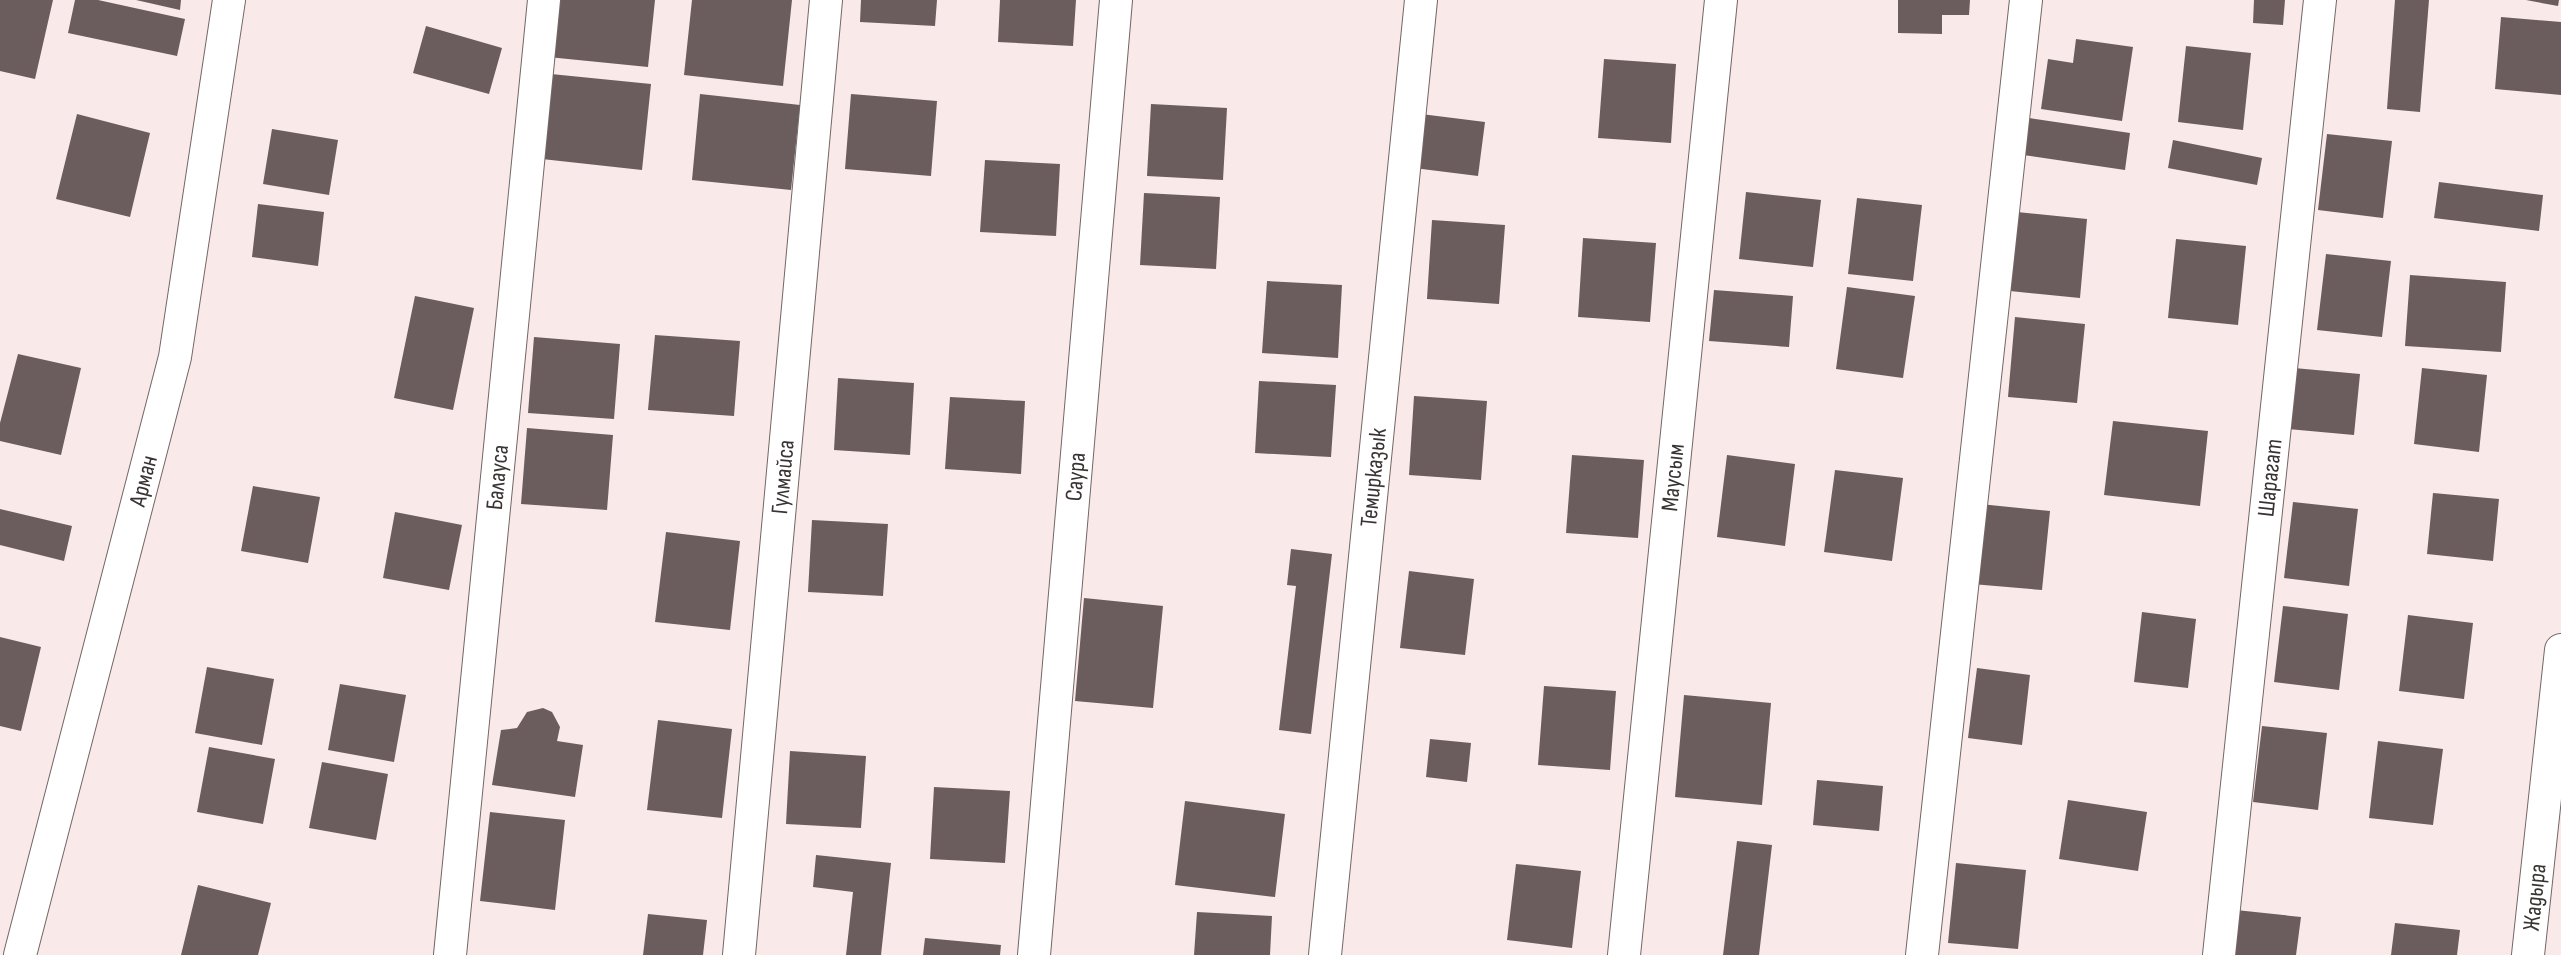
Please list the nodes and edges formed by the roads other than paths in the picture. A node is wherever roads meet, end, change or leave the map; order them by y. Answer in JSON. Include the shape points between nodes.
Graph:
{"nodes":[{"id":1,"x":229,"y":0,"type":"edge"},
{"id":2,"x":544,"y":0,"type":"edge"},
{"id":3,"x":826,"y":0,"type":"edge"},
{"id":4,"x":1116,"y":0,"type":"edge"},
{"id":5,"x":1421,"y":0,"type":"edge"},
{"id":6,"x":1721,"y":0,"type":"edge"},
{"id":7,"x":2026,"y":0,"type":"edge"},
{"id":8,"x":2320,"y":0,"type":"edge"},
{"id":9,"x":2561,"y":650,"type":"edge"},
{"id":10,"x":20,"y":955,"type":"edge"},
{"id":11,"x":450,"y":955,"type":"edge"},
{"id":12,"x":739,"y":955,"type":"edge"},
{"id":13,"x":1034,"y":955,"type":"edge"},
{"id":14,"x":1325,"y":955,"type":"edge"},
{"id":15,"x":1624,"y":955,"type":"edge"},
{"id":16,"x":1922,"y":955,"type":"edge"},
{"id":17,"x":2219,"y":955,"type":"edge"},
{"id":18,"x":2528,"y":955,"type":"edge"}],
"edges":[{"from":1,"to":10,"type":"street","name":"Арман","via":[[175,357]]},
{"from":2,"to":11,"type":"street","name":"Балауса"},
{"from":3,"to":12,"type":"street","name":"Гулмайса"},
{"from":4,"to":13,"type":"street","name":"Саура"},
{"from":5,"to":14,"type":"street","name":"Темирказык"},
{"from":6,"to":15,"type":"street","name":"Маусым"},
{"from":7,"to":16,"type":"street"},
{"from":8,"to":17,"type":"street","name":"Шарагат"},
{"from":9,"to":18,"type":"street","name":"Жадыра"}]}
